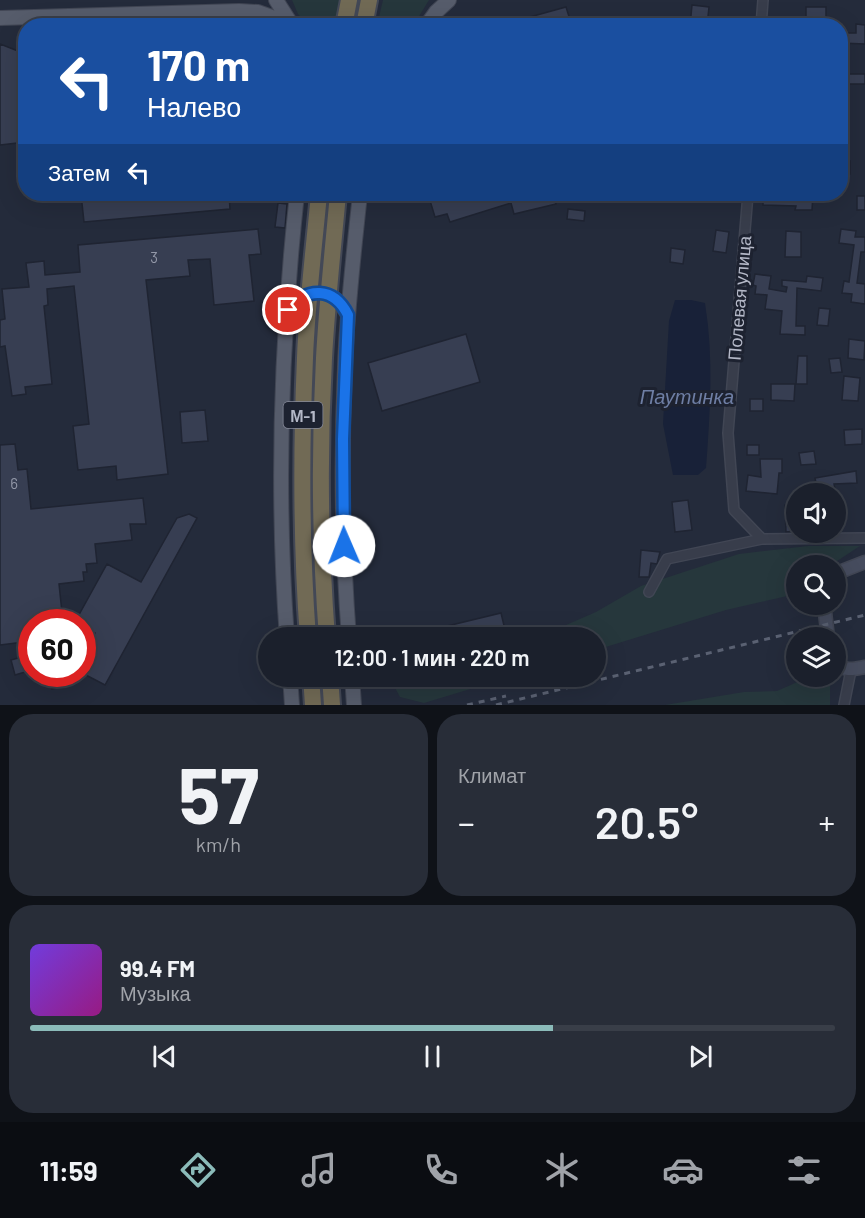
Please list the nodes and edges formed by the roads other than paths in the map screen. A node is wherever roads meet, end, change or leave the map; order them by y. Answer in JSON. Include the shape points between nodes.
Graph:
{"nodes":[{"id":1,"x":276,"y":0,"type":"edge"},
{"id":2,"x":349,"y":0,"type":"edge"},
{"id":3,"x":369,"y":0,"type":"edge"},
{"id":4,"x":449,"y":0,"type":"edge"},
{"id":5,"x":763,"y":0,"type":"edge"},
{"id":6,"x":439,"y":6,"type":"edge"},
{"id":7,"x":0,"y":18,"type":"edge"},
{"id":8,"x":281,"y":18,"type":"edge"},
{"id":9,"x":288,"y":18,"type":"edge"},
{"id":10,"x":346,"y":18,"type":"edge"},
{"id":11,"x":366,"y":18,"type":"edge"},
{"id":12,"x":762,"y":18,"type":"edge"},
{"id":13,"x":296,"y":201,"type":"edge"},
{"id":14,"x":318,"y":201,"type":"edge"},
{"id":15,"x":337,"y":201,"type":"edge"},
{"id":16,"x":359,"y":201,"type":"edge"},
{"id":17,"x":747,"y":201,"type":"edge"},
{"id":18,"x":288,"y":310,"type":"junction"},
{"id":19,"x":348,"y":315,"type":"junction"},
{"id":20,"x":865,"y":538,"type":"edge"},
{"id":21,"x":762,"y":539,"type":"junction"},
{"id":22,"x":865,"y":562,"type":"edge"},
{"id":23,"x":846,"y":569,"type":"edge"},
{"id":24,"x":649,"y":592,"type":"dead end"},
{"id":25,"x":286,"y":627,"type":"edge"},
{"id":26,"x":307,"y":627,"type":"edge"},
{"id":27,"x":327,"y":627,"type":"edge"},
{"id":28,"x":348,"y":627,"type":"edge"},
{"id":29,"x":865,"y":667,"type":"edge"},
{"id":30,"x":846,"y":669,"type":"edge"},
{"id":31,"x":851,"y":670,"type":"junction"},
{"id":32,"x":291,"y":687,"type":"edge"},
{"id":33,"x":312,"y":687,"type":"edge"},
{"id":34,"x":331,"y":687,"type":"edge"},
{"id":35,"x":353,"y":687,"type":"edge"},
{"id":36,"x":292,"y":705,"type":"edge"},
{"id":37,"x":313,"y":705,"type":"edge"},
{"id":38,"x":332,"y":705,"type":"edge"},
{"id":39,"x":354,"y":705,"type":"edge"},
{"id":40,"x":844,"y":705,"type":"edge"}],
"edges":[{"from":1,"to":9,"type":"main road"},
{"from":2,"to":10,"type":"highway"},
{"from":3,"to":11,"type":"highway"},
{"from":4,"to":6,"type":"main road"},
{"from":5,"to":12,"type":"street"},
{"from":7,"to":8,"type":"main road","via":[[239,11]]},
{"from":13,"to":18,"type":"main road"},
{"from":14,"to":26,"type":"highway","number":"М-1","bridge":true,"via":[[302,439]]},
{"from":15,"to":27,"type":"highway","number":"М-1","bridge":true,"via":[[321,439]]},
{"from":16,"to":19,"type":"main road"},
{"from":17,"to":21,"type":"street","name":"Полевая улица","via":[[728,433],[734,510]]},
{"from":18,"to":19,"type":"main road","via":[[304,295],[325,293],[343,305]]},
{"from":18,"to":25,"type":"main road","via":[[281,529]]},
{"from":19,"to":28,"type":"main road","via":[[343,528]]},
{"from":20,"to":21,"type":"street"},
{"from":21,"to":24,"type":"street","via":[[667,559]]},
{"from":22,"to":23,"type":"street"},
{"from":29,"to":31,"type":"street"},
{"from":30,"to":31,"type":"street"},
{"from":31,"to":40,"type":"street"},
{"from":32,"to":36,"type":"main road"},
{"from":33,"to":37,"type":"highway"},
{"from":34,"to":38,"type":"highway"},
{"from":35,"to":39,"type":"main road"}]}
